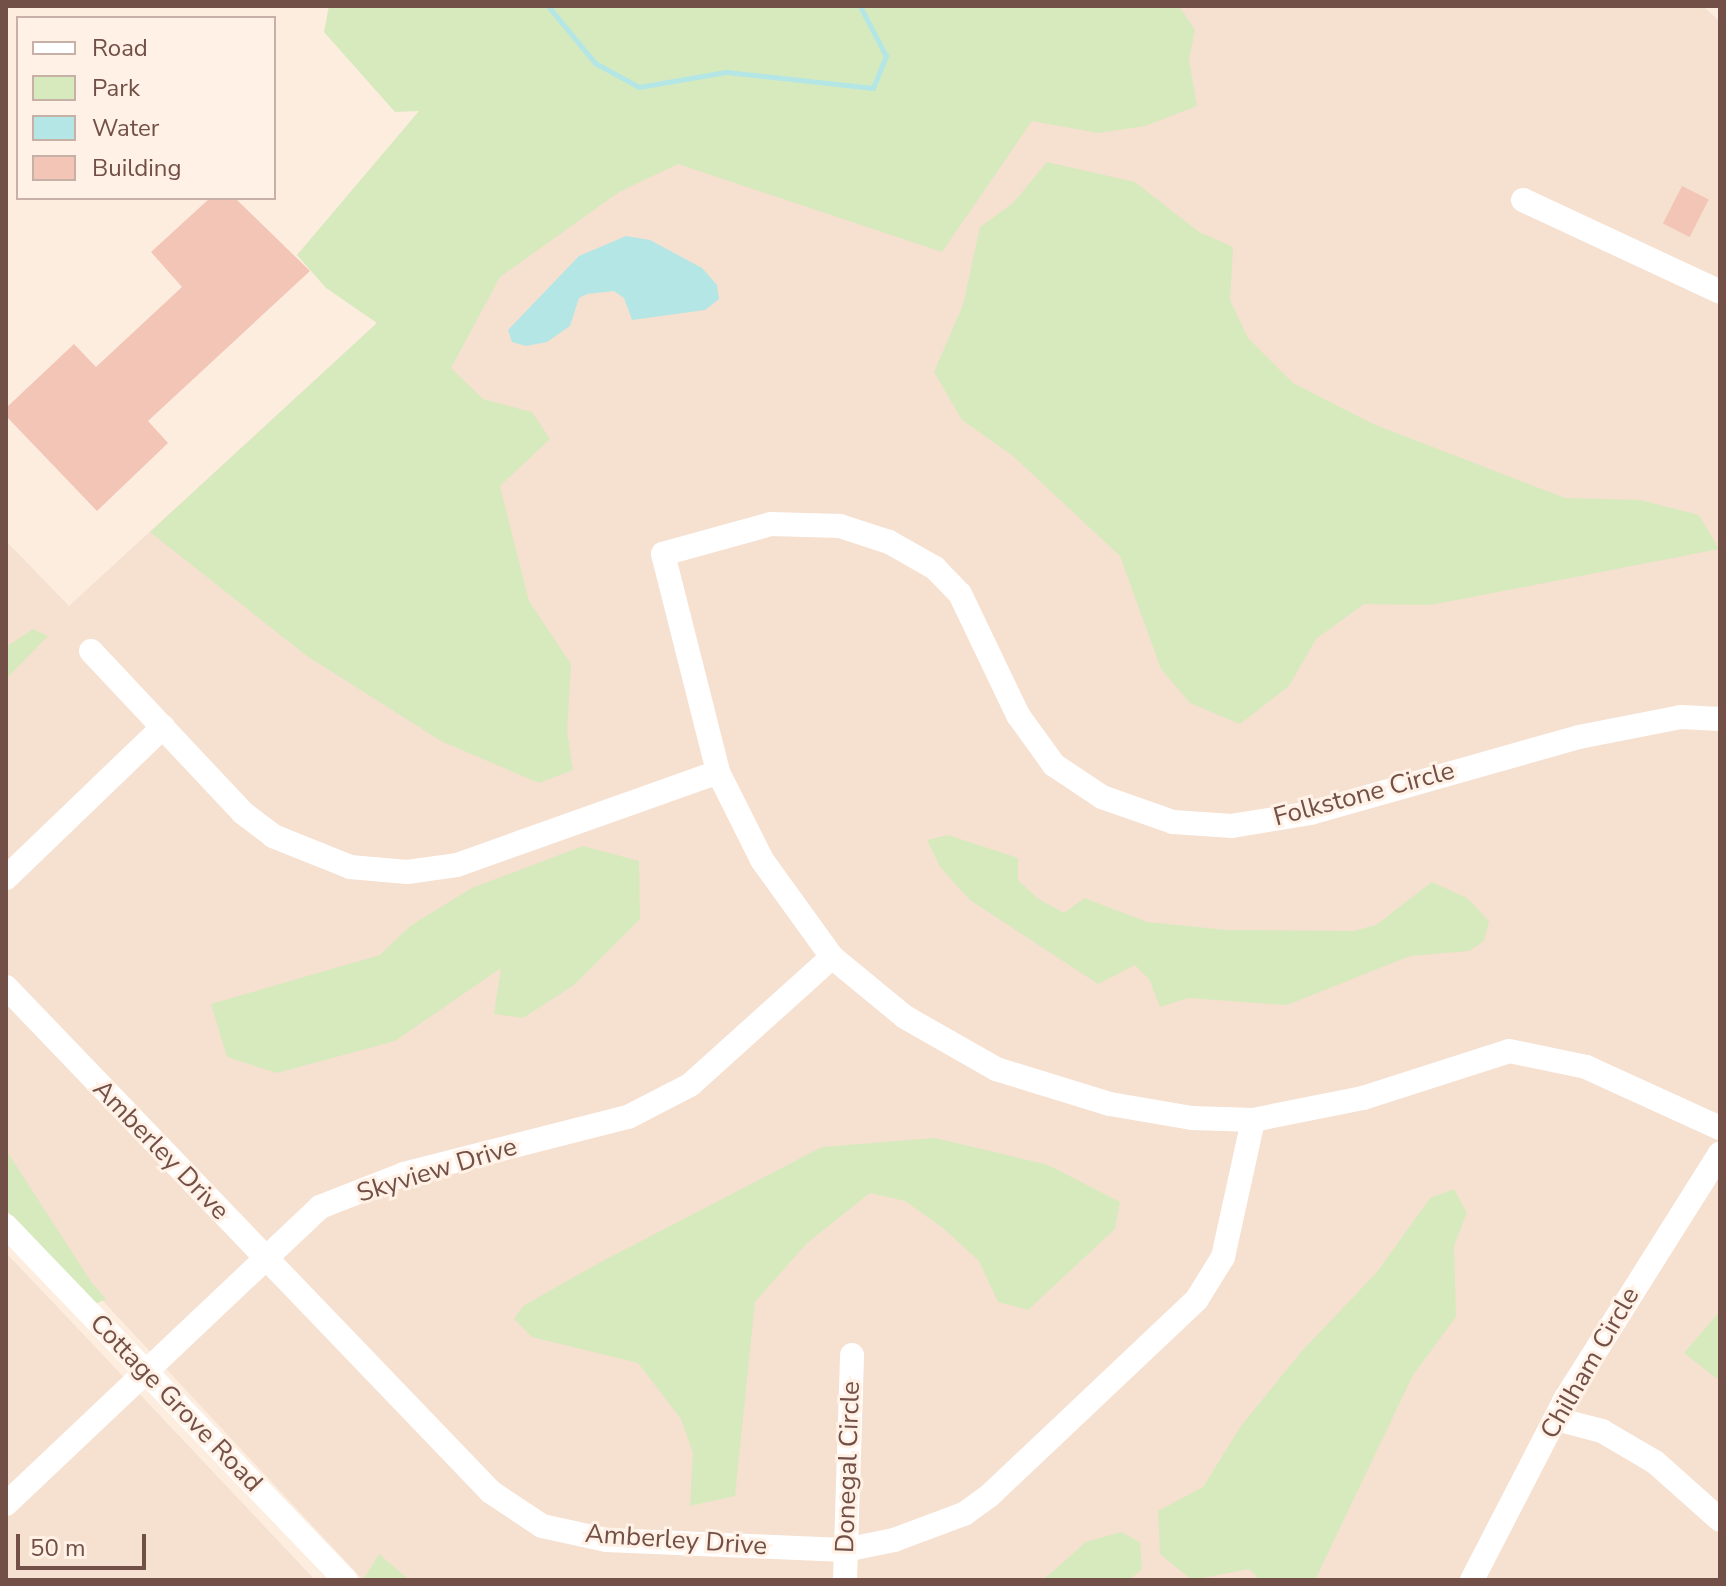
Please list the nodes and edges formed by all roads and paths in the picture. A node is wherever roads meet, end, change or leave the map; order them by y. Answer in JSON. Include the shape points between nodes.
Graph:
{"nodes":[{"id":1,"x":1523,"y":200,"type":"dead end"},
{"id":2,"x":1720,"y":292,"type":"edge"},
{"id":3,"x":91,"y":651,"type":"dead end"},
{"id":4,"x":1720,"y":719,"type":"edge"},
{"id":5,"x":163,"y":727,"type":"junction"},
{"id":6,"x":718,"y":772,"type":"junction"},
{"id":7,"x":6,"y":878,"type":"edge"},
{"id":8,"x":832,"y":957,"type":"junction"},
{"id":9,"x":6,"y":987,"type":"edge"},
{"id":10,"x":1253,"y":1120,"type":"junction"},
{"id":11,"x":1720,"y":1128,"type":"edge"},
{"id":12,"x":1720,"y":1153,"type":"edge"},
{"id":13,"x":6,"y":1226,"type":"edge"},
{"id":14,"x":264,"y":1260,"type":"junction"},
{"id":15,"x":852,"y":1355,"type":"dead end"},
{"id":16,"x":146,"y":1372,"type":"junction"},
{"id":17,"x":1556,"y":1419,"type":"junction"},
{"id":18,"x":6,"y":1504,"type":"edge"},
{"id":19,"x":1720,"y":1520,"type":"edge"},
{"id":20,"x":845,"y":1550,"type":"junction"},
{"id":21,"x":346,"y":1580,"type":"edge"},
{"id":22,"x":845,"y":1580,"type":"edge"},
{"id":23,"x":1472,"y":1580,"type":"edge"}],
"edges":[{"from":1,"to":2,"type":"street"},
{"from":3,"to":5,"type":"street"},
{"from":4,"to":6,"type":"street","name":"Folkstone Circle","via":[[1681,717],[1579,737],[1311,813],[1232,826],[1173,822],[1102,797],[1054,765],[1018,715],[960,594],[935,568],[889,542],[840,526],[771,524],[663,554]]},
{"from":5,"to":6,"type":"street","via":[[243,813],[273,836],[350,867],[407,872],[457,865]]},
{"from":5,"to":7,"type":"street"},
{"from":6,"to":8,"type":"street","via":[[762,860]]},
{"from":8,"to":10,"type":"street","via":[[905,1017],[996,1069],[1110,1104],[1192,1118]]},
{"from":8,"to":14,"type":"street","name":"Skyview Drive","via":[[690,1085],[628,1117],[404,1174],[320,1207]]},
{"from":9,"to":14,"type":"street","name":"Amberley Drive"},
{"from":10,"to":11,"type":"street","via":[[1363,1098],[1509,1051],[1586,1067]]},
{"from":10,"to":20,"type":"street","name":"Amberley Drive","via":[[1223,1257],[1197,1299],[964,1514],[894,1540]]},
{"from":12,"to":17,"type":"street","name":"Chilham Circle"},
{"from":13,"to":16,"type":"street","name":"Cottage Grove Road"},
{"from":14,"to":16,"type":"street","name":"Skyview Drive"},
{"from":14,"to":20,"type":"street","name":"Amberley Drive","via":[[491,1492],[542,1526],[606,1540]]},
{"from":15,"to":20,"type":"street","name":"Donegal Circle"},
{"from":16,"to":18,"type":"street","name":"Skyview Drive"},
{"from":16,"to":21,"type":"street","name":"Cottage Grove Road"},
{"from":17,"to":19,"type":"street","via":[[1602,1431],[1655,1462]]},
{"from":17,"to":23,"type":"street","name":"Chilham Circle"},
{"from":20,"to":22,"type":"street","name":"Donegal Circle"}]}
